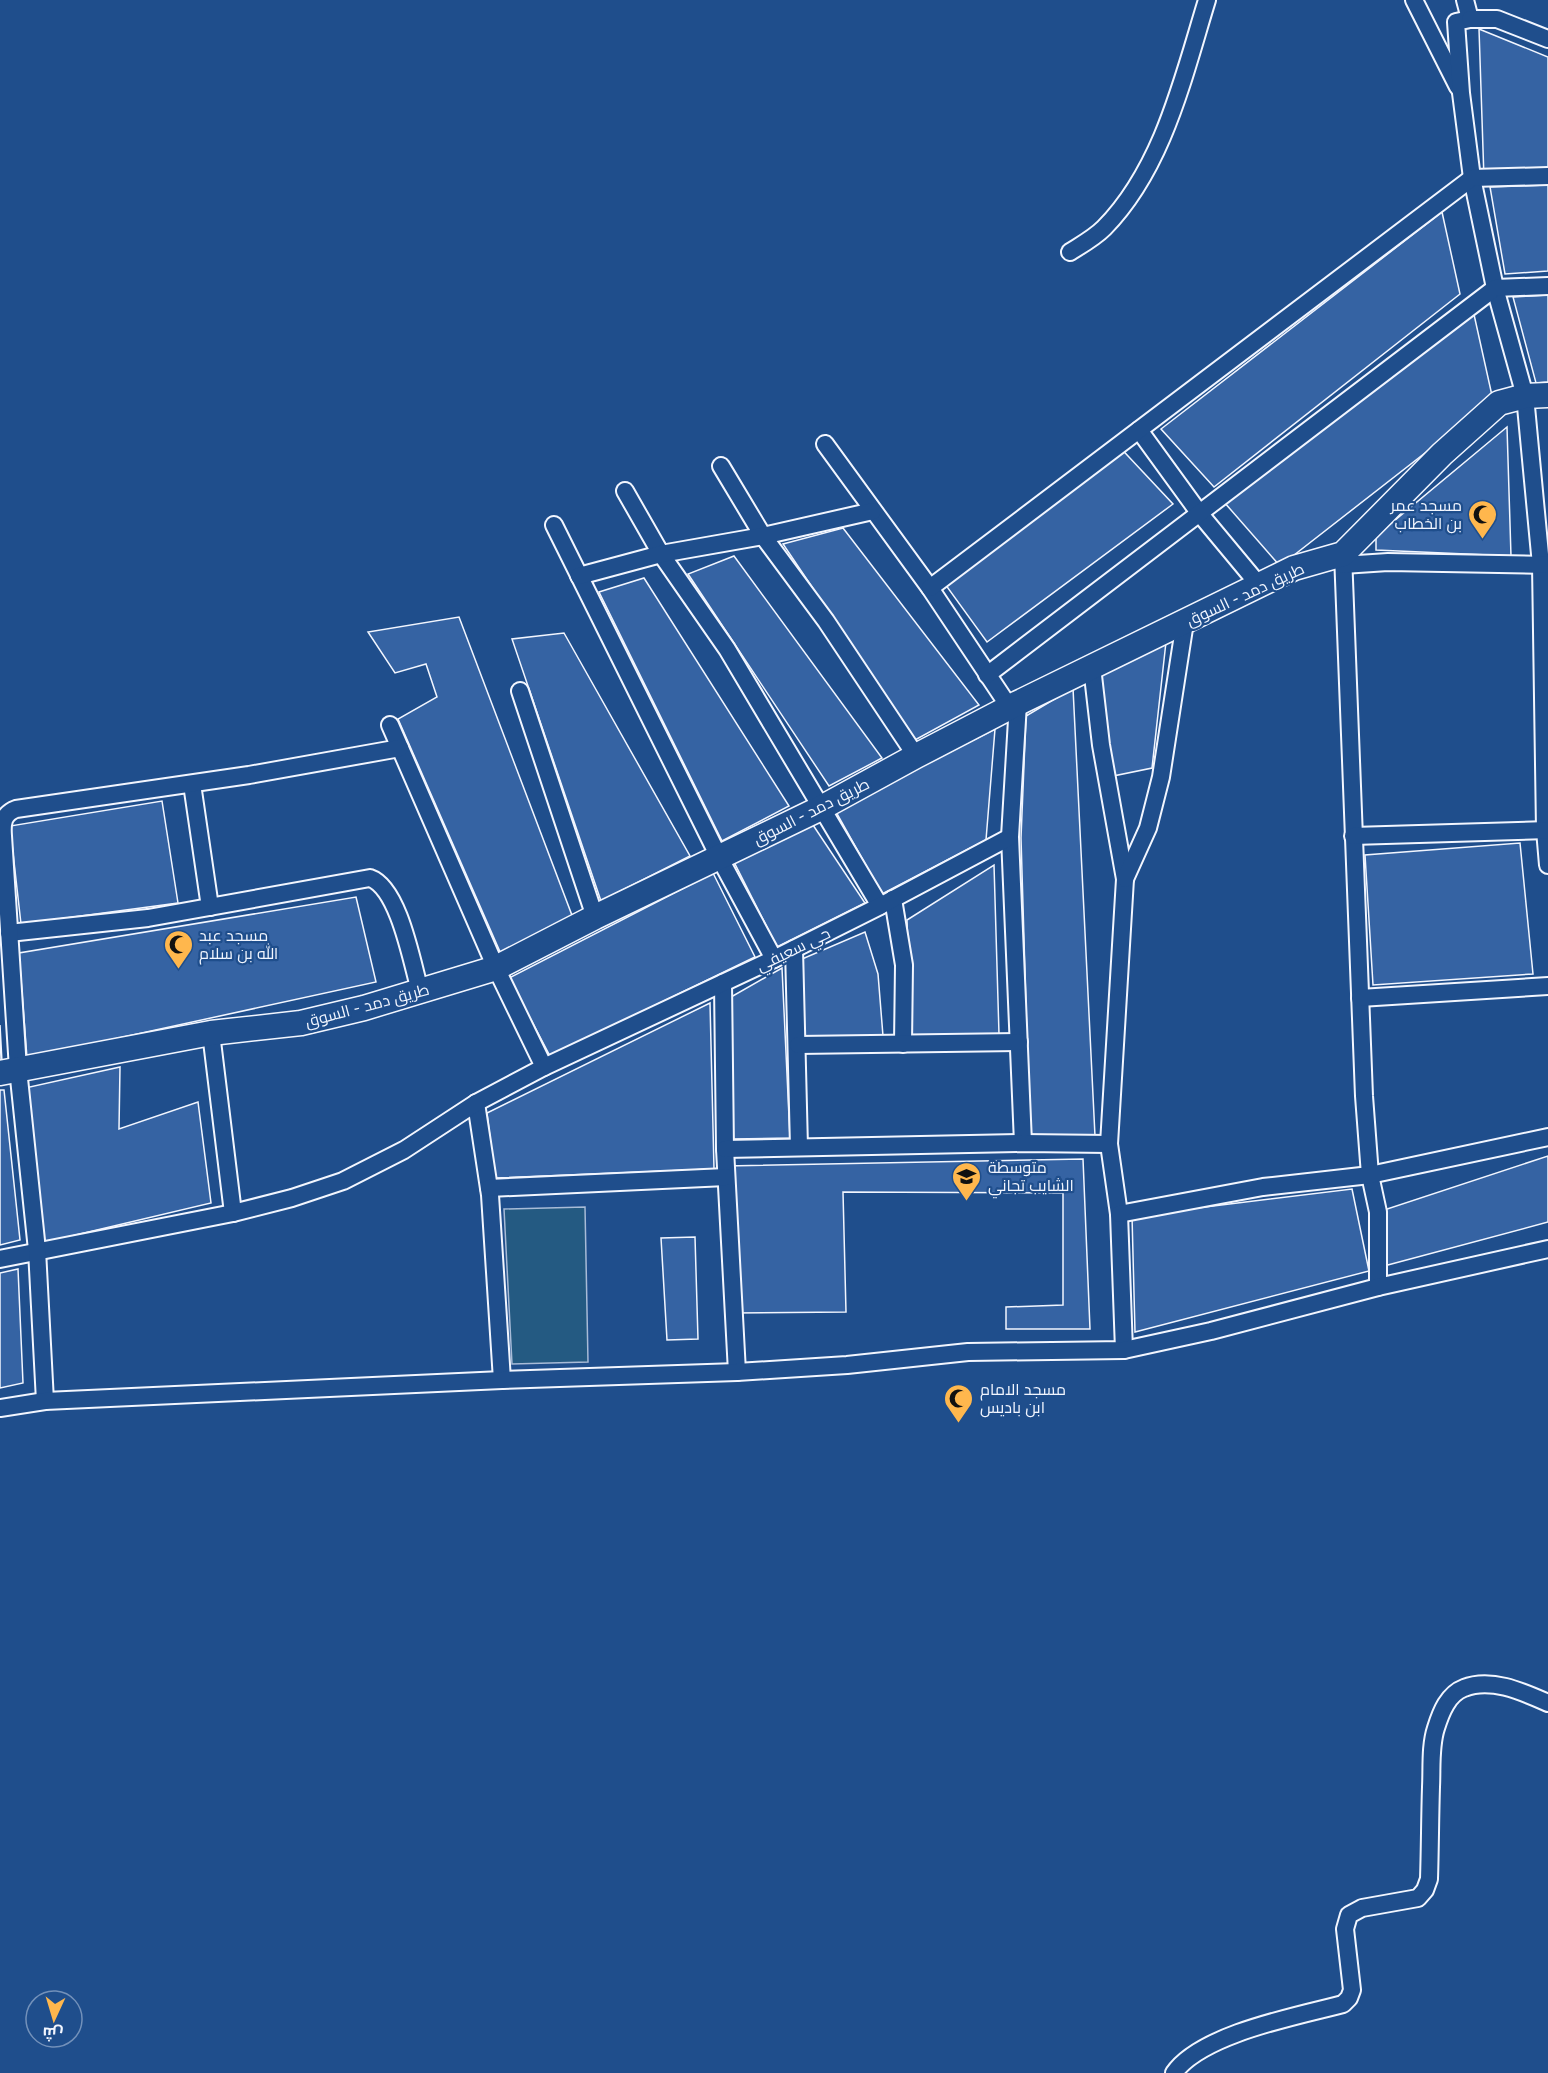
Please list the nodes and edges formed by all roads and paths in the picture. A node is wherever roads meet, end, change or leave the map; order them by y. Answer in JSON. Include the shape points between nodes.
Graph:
{"nodes":[{"id":1,"x":1208,"y":0,"type":"edge"},
{"id":2,"x":1414,"y":0,"type":"edge"},
{"id":3,"x":1465,"y":0,"type":"edge"},
{"id":4,"x":1470,"y":19,"type":"junction"},
{"id":5,"x":1548,"y":39,"type":"edge"},
{"id":6,"x":1461,"y":93,"type":"junction"},
{"id":7,"x":1548,"y":176,"type":"edge"},
{"id":8,"x":1472,"y":178,"type":"junction"},
{"id":9,"x":1070,"y":252,"type":"dead end"},
{"id":10,"x":1548,"y":286,"type":"edge"},
{"id":11,"x":1495,"y":288,"type":"junction"},
{"id":12,"x":1537,"y":395,"type":"edge"},
{"id":13,"x":1139,"y":430,"type":"junction"},
{"id":14,"x":825,"y":444,"type":"dead end"},
{"id":15,"x":721,"y":466,"type":"dead end"},
{"id":16,"x":625,"y":491,"type":"dead end"},
{"id":17,"x":873,"y":511,"type":"junction"},
{"id":18,"x":1200,"y":514,"type":"junction"},
{"id":19,"x":554,"y":525,"type":"dead end"},
{"id":20,"x":763,"y":536,"type":"junction"},
{"id":21,"x":661,"y":555,"type":"junction"},
{"id":22,"x":1343,"y":559,"type":"junction"},
{"id":23,"x":1545,"y":565,"type":"edge"},
{"id":24,"x":579,"y":576,"type":"junction"},
{"id":25,"x":1259,"y":585,"type":"junction"},
{"id":26,"x":930,"y":588,"type":"junction"},
{"id":27,"x":1185,"y":622,"type":"junction"},
{"id":28,"x":1092,"y":667,"type":"junction"},
{"id":29,"x":987,"y":675,"type":"junction"},
{"id":30,"x":520,"y":691,"type":"dead end"},
{"id":31,"x":1014,"y":705,"type":"junction"},
{"id":32,"x":390,"y":725,"type":"dead end"},
{"id":33,"x":400,"y":748,"type":"junction"},
{"id":34,"x":916,"y":756,"type":"junction"},
{"id":35,"x":192,"y":784,"type":"junction"},
{"id":36,"x":821,"y":808,"type":"junction"},
{"id":37,"x":1547,"y":830,"type":"edge"},
{"id":38,"x":1353,"y":836,"type":"junction"},
{"id":39,"x":1010,"y":837,"type":"junction"},
{"id":40,"x":719,"y":857,"type":"junction"},
{"id":41,"x":1548,"y":865,"type":"edge"},
{"id":42,"x":1125,"y":879,"type":"junction"},
{"id":43,"x":887,"y":903,"type":"junction"},
{"id":44,"x":210,"y":907,"type":"junction"},
{"id":45,"x":595,"y":917,"type":"junction"},
{"id":46,"x":9,"y":933,"type":"junction"},
{"id":47,"x":794,"y":949,"type":"junction"},
{"id":48,"x":774,"y":959,"type":"junction"},
{"id":49,"x":496,"y":968,"type":"junction"},
{"id":50,"x":723,"y":983,"type":"junction"},
{"id":51,"x":1548,"y":986,"type":"edge"},
{"id":52,"x":420,"y":991,"type":"junction"},
{"id":53,"x":1360,"y":998,"type":"junction"},
{"id":54,"x":211,"y":1033,"type":"junction"},
{"id":55,"x":1019,"y":1042,"type":"junction"},
{"id":56,"x":903,"y":1044,"type":"junction"},
{"id":57,"x":798,"y":1045,"type":"junction"},
{"id":58,"x":544,"y":1067,"type":"junction"},
{"id":59,"x":9,"y":1071,"type":"edge"},
{"id":60,"x":476,"y":1103,"type":"junction"},
{"id":61,"x":1548,"y":1137,"type":"edge"},
{"id":62,"x":1023,"y":1143,"type":"junction"},
{"id":63,"x":1109,"y":1144,"type":"junction"},
{"id":64,"x":799,"y":1147,"type":"junction"},
{"id":65,"x":725,"y":1149,"type":"junction"},
{"id":66,"x":1370,"y":1176,"type":"junction"},
{"id":67,"x":726,"y":1177,"type":"junction"},
{"id":68,"x":489,"y":1188,"type":"junction"},
{"id":69,"x":233,"y":1213,"type":"junction"},
{"id":70,"x":1119,"y":1214,"type":"junction"},
{"id":71,"x":1548,"y":1249,"type":"edge"},
{"id":72,"x":37,"y":1250,"type":"junction"},
{"id":73,"x":0,"y":1259,"type":"edge"},
{"id":74,"x":1378,"y":1287,"type":"junction"},
{"id":75,"x":1124,"y":1350,"type":"junction"},
{"id":76,"x":737,"y":1372,"type":"junction"},
{"id":77,"x":502,"y":1380,"type":"junction"},
{"id":78,"x":45,"y":1401,"type":"junction"},
{"id":79,"x":0,"y":1408,"type":"edge"},
{"id":80,"x":1548,"y":1703,"type":"edge"},
{"id":81,"x":1174,"y":2073,"type":"edge"}],
"edges":[{"from":1,"to":9,"type":"street","via":[[1170,120],[1149,162],[1124,205],[1102,230]]},
{"from":2,"to":6,"type":"street"},
{"from":3,"to":4,"type":"street"},
{"from":4,"to":5,"type":"street","via":[[1497,19]]},
{"from":4,"to":6,"type":"street","via":[[1456,22]]},
{"from":6,"to":8,"type":"street"},
{"from":7,"to":8,"type":"street"},
{"from":8,"to":11,"type":"street"},
{"from":8,"to":13,"type":"street"},
{"from":10,"to":11,"type":"street"},
{"from":11,"to":12,"type":"street"},
{"from":11,"to":18,"type":"street"},
{"from":12,"to":22,"type":"main road","name":"طريق دمد - السوق","via":[[1499,403],[1442,454]]},
{"from":12,"to":23,"type":"street"},
{"from":13,"to":18,"type":"street"},
{"from":13,"to":26,"type":"street"},
{"from":14,"to":17,"type":"street"},
{"from":15,"to":20,"type":"street"},
{"from":16,"to":21,"type":"street"},
{"from":17,"to":20,"type":"street"},
{"from":17,"to":26,"type":"street"},
{"from":18,"to":25,"type":"street"},
{"from":18,"to":29,"type":"street"},
{"from":19,"to":24,"type":"street"},
{"from":20,"to":21,"type":"street"},
{"from":20,"to":34,"type":"street","via":[[826,621]]},
{"from":21,"to":24,"type":"street"},
{"from":21,"to":36,"type":"street","via":[[727,649]]},
{"from":22,"to":23,"type":"street"},
{"from":22,"to":25,"type":"main road","name":"طريق دمد - السوق","via":[[1294,568]]},
{"from":22,"to":38,"type":"street"},
{"from":23,"to":37,"type":"street"},
{"from":24,"to":40,"type":"street"},
{"from":25,"to":27,"type":"main road","name":"طريق دمد - السوق"},
{"from":26,"to":29,"type":"street"},
{"from":27,"to":28,"type":"main road","name":"طريق دمد - السوق"},
{"from":27,"to":42,"type":"street","via":[[1161,777],[1148,828]]},
{"from":28,"to":31,"type":"main road","name":"طريق دمد - السوق"},
{"from":28,"to":42,"type":"street","via":[[1101,745]]},
{"from":29,"to":31,"type":"street"},
{"from":30,"to":45,"type":"street"},
{"from":31,"to":34,"type":"main road","name":"طريق دمد - السوق"},
{"from":31,"to":39,"type":"street"},
{"from":32,"to":33,"type":"street"},
{"from":33,"to":35,"type":"street"},
{"from":33,"to":49,"type":"street"},
{"from":34,"to":36,"type":"main road","name":"طريق دمد - السوق"},
{"from":35,"to":44,"type":"street"},
{"from":35,"to":46,"type":"street","via":[[8,812],[2,825]]},
{"from":36,"to":40,"type":"main road","name":"طريق دمد - السوق"},
{"from":36,"to":43,"type":"street"},
{"from":37,"to":38,"type":"street"},
{"from":37,"to":41,"type":"street"},
{"from":38,"to":53,"type":"street"},
{"from":39,"to":43,"type":"street","name":"حي سعيفي"},
{"from":39,"to":55,"type":"street"},
{"from":40,"to":45,"type":"main road","name":"طريق دمد - السوق"},
{"from":40,"to":48,"type":"street"},
{"from":42,"to":63,"type":"street"},
{"from":43,"to":47,"type":"street","name":"حي سعيفي"},
{"from":43,"to":56,"type":"street","via":[[904,965]]},
{"from":44,"to":46,"type":"street"},
{"from":44,"to":52,"type":"street","via":[[360,879],[377,880],[395,906]]},
{"from":45,"to":49,"type":"main road","name":"طريق دمد - السوق"},
{"from":46,"to":59,"type":"street"},
{"from":47,"to":48,"type":"street","name":"حي سعيفي"},
{"from":47,"to":57,"type":"street"},
{"from":48,"to":50,"type":"street","name":"حي سعيفي"},
{"from":49,"to":52,"type":"main road","name":"طريق دمد - السوق"},
{"from":49,"to":58,"type":"street"},
{"from":50,"to":58,"type":"street","name":"حي سعيفي"},
{"from":50,"to":65,"type":"street"},
{"from":51,"to":53,"type":"street"},
{"from":52,"to":54,"type":"main road","name":"طريق دمد - السوق","via":[[301,1023]]},
{"from":53,"to":66,"type":"street"},
{"from":54,"to":59,"type":"main road","name":"طريق دمد - السوق"},
{"from":54,"to":69,"type":"street"},
{"from":55,"to":56,"type":"street"},
{"from":55,"to":62,"type":"street"},
{"from":56,"to":57,"type":"street"},
{"from":57,"to":64,"type":"street"},
{"from":58,"to":60,"type":"street","name":"حي سعيفي"},
{"from":59,"to":72,"type":"street"},
{"from":60,"to":68,"type":"street"},
{"from":60,"to":69,"type":"street","name":"حي سعيفي","via":[[404,1150],[343,1181]]},
{"from":61,"to":66,"type":"street"},
{"from":62,"to":63,"type":"street"},
{"from":62,"to":64,"type":"street"},
{"from":63,"to":70,"type":"street"},
{"from":64,"to":65,"type":"street"},
{"from":65,"to":67,"type":"street"},
{"from":66,"to":70,"type":"street","via":[[1263,1187]]},
{"from":66,"to":74,"type":"street","via":[[1378,1212]]},
{"from":67,"to":68,"type":"street"},
{"from":67,"to":76,"type":"street"},
{"from":68,"to":77,"type":"street"},
{"from":69,"to":72,"type":"street","name":"حي سعيفي"},
{"from":70,"to":75,"type":"street"},
{"from":71,"to":74,"type":"street"},
{"from":72,"to":73,"type":"street","name":"حي سعيفي"},
{"from":72,"to":78,"type":"street"},
{"from":74,"to":75,"type":"street"},
{"from":75,"to":76,"type":"street","via":[[968,1352]]},
{"from":76,"to":77,"type":"street"},
{"from":77,"to":78,"type":"street"},
{"from":78,"to":79,"type":"street"},
{"from":80,"to":81,"type":"street","via":[[1492,1685],[1474,1685],[1451,1696],[1435,1729],[1429,1879],[1418,1898],[1362,1908],[1349,1915],[1345,1929],[1352,1990],[1349,1998],[1343,2004],[1217,2040]]}]}
